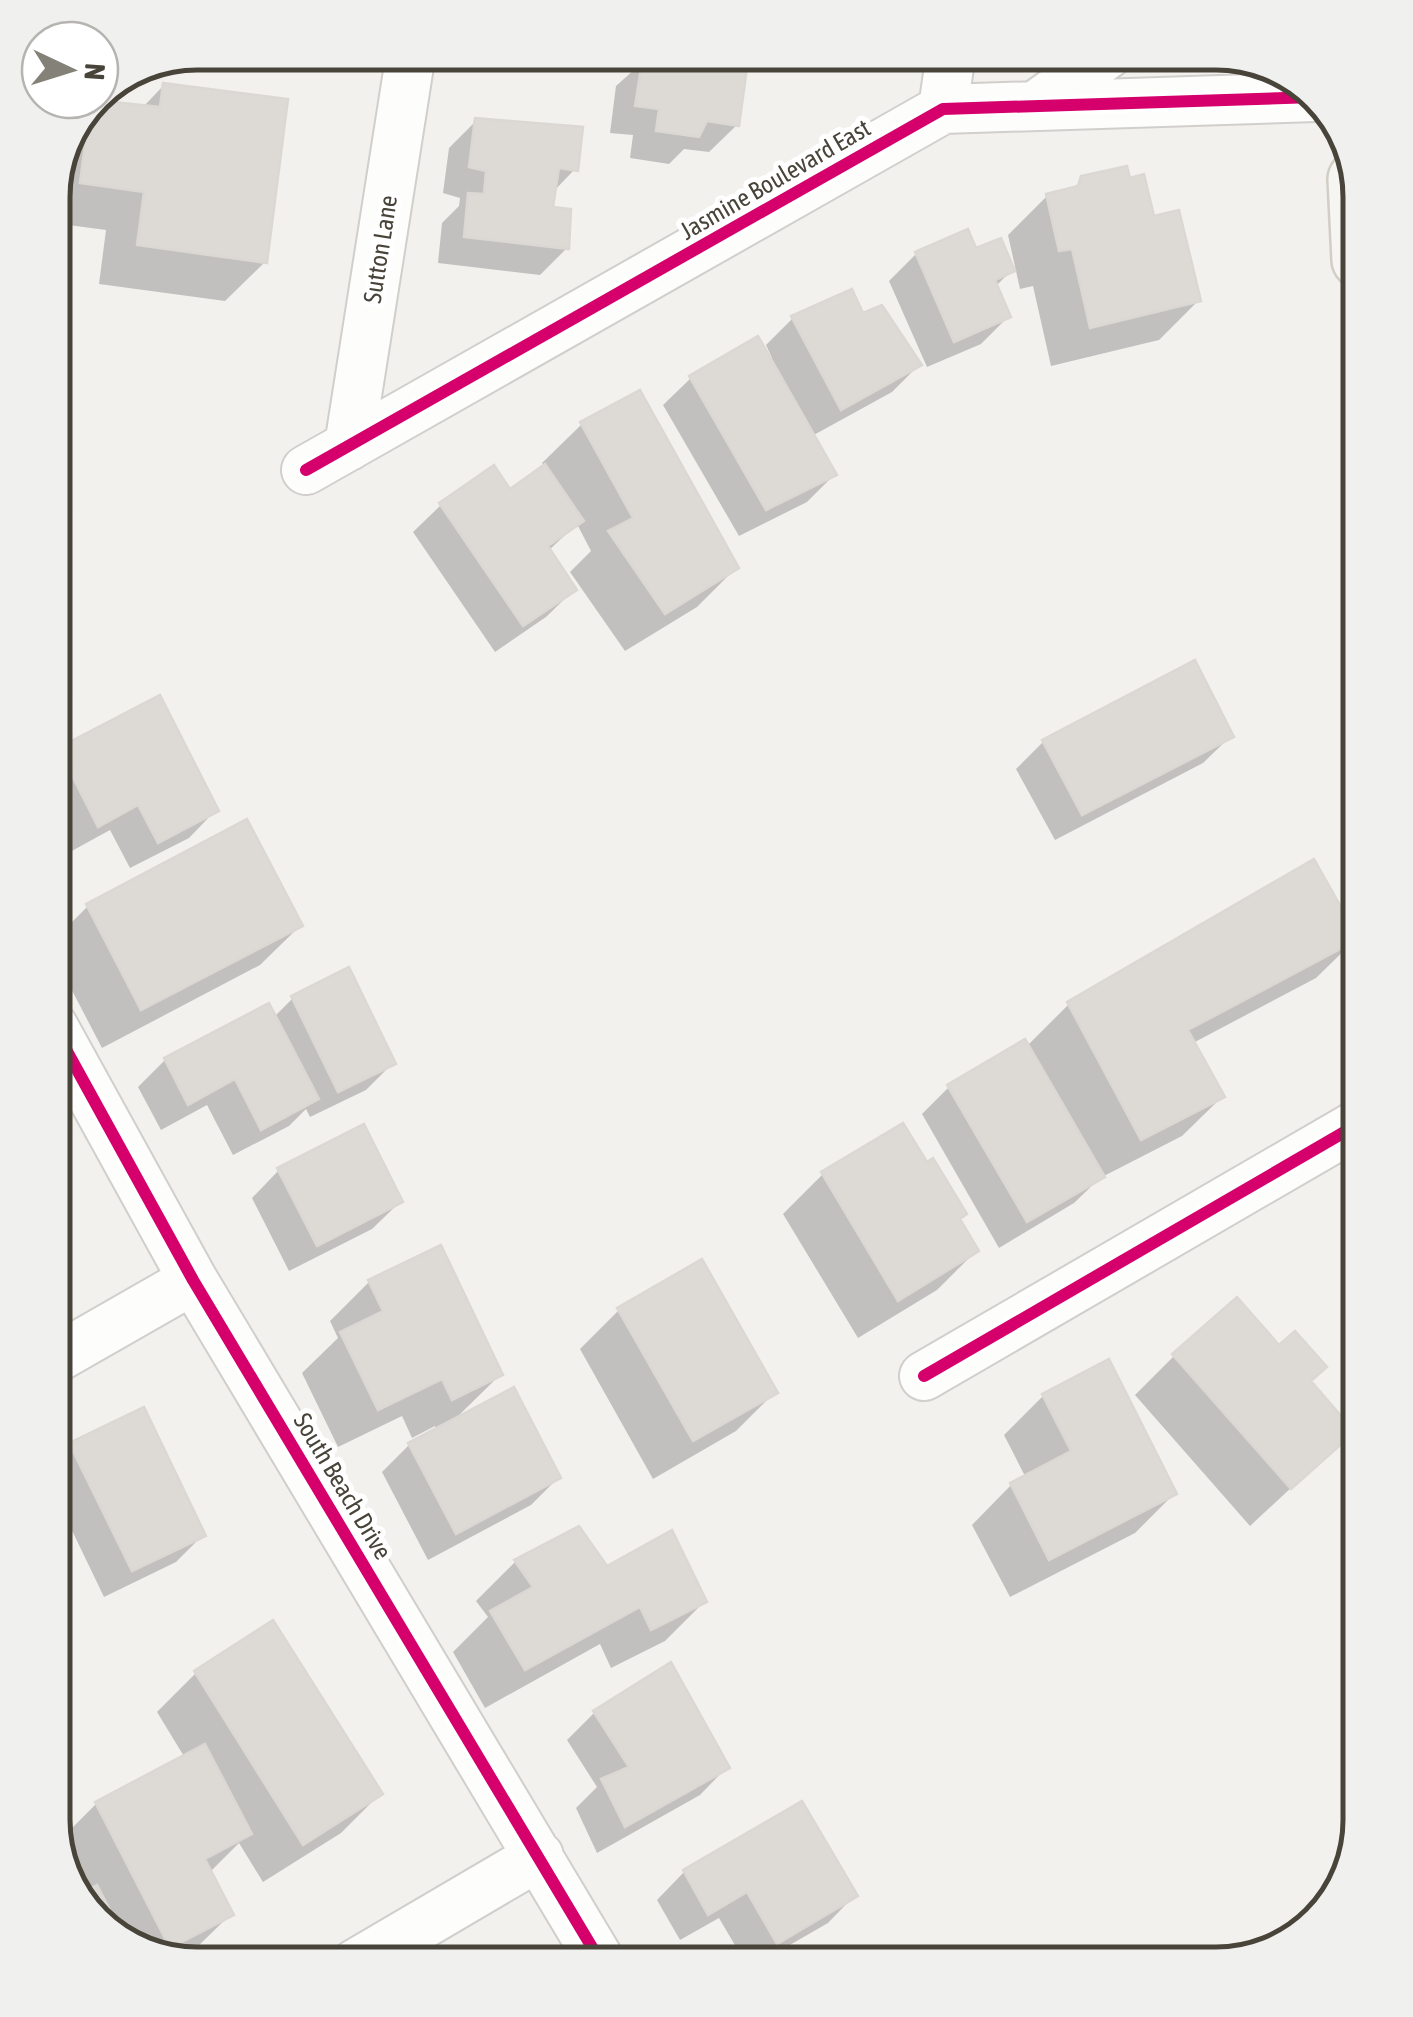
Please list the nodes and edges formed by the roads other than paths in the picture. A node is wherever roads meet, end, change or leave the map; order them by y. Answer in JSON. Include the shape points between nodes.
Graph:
{"nodes":[{"id":1,"x":408,"y":70,"type":"edge"},
{"id":2,"x":949,"y":70,"type":"edge"},
{"id":3,"x":1085,"y":70,"type":"edge"},
{"id":4,"x":1294,"y":98,"type":"edge"},
{"id":5,"x":1035,"y":106,"type":"junction"},
{"id":6,"x":943,"y":109,"type":"junction"},
{"id":7,"x":349,"y":446,"type":"junction"},
{"id":8,"x":306,"y":470,"type":"dead end"},
{"id":9,"x":70,"y":1057,"type":"edge"},
{"id":10,"x":1343,"y":1132,"type":"edge"},
{"id":11,"x":193,"y":1280,"type":"junction"},
{"id":12,"x":70,"y":1350,"type":"edge"},
{"id":13,"x":924,"y":1376,"type":"dead end"},
{"id":14,"x":539,"y":1856,"type":"junction"},
{"id":15,"x":383,"y":1947,"type":"edge"},
{"id":16,"x":592,"y":1947,"type":"edge"}],
"edges":[{"from":1,"to":7,"type":"street","name":"Sutton Lane"},
{"from":2,"to":6,"type":"street"},
{"from":3,"to":5,"type":"street"},
{"from":4,"to":5,"type":"street","name":"Jasmine Boulevard East"},
{"from":5,"to":6,"type":"street","name":"Jasmine Boulevard East"},
{"from":6,"to":7,"type":"street","name":"Jasmine Boulevard East"},
{"from":7,"to":8,"type":"street","name":"Jasmine Boulevard East"},
{"from":9,"to":11,"type":"street","name":"South Beach Drive"},
{"from":10,"to":13,"type":"street"},
{"from":11,"to":12,"type":"street"},
{"from":11,"to":14,"type":"street","name":"South Beach Drive"},
{"from":14,"to":15,"type":"street"},
{"from":14,"to":16,"type":"street","name":"South Beach Drive"}]}
